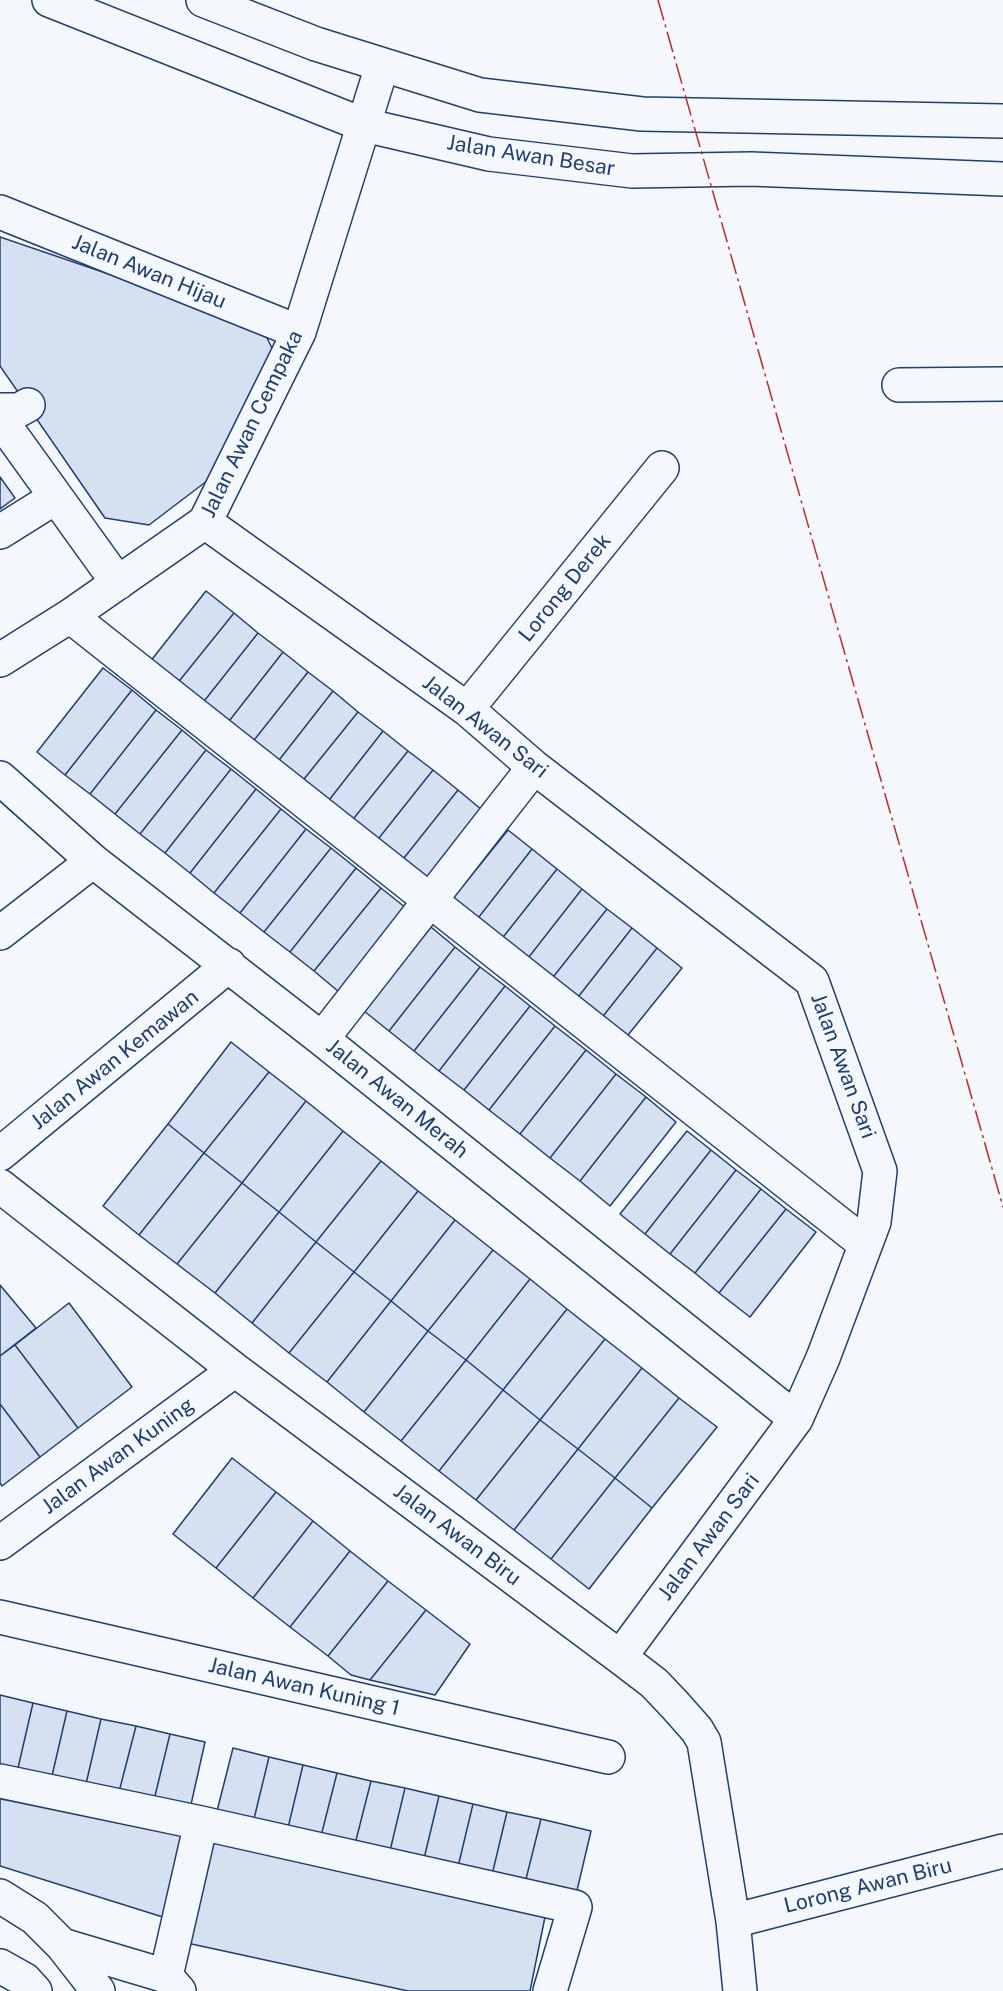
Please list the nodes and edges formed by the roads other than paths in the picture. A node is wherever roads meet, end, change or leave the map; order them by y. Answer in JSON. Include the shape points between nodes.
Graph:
{"nodes":[{"id":1,"x":49,"y":0,"type":"edge"},
{"id":2,"x":203,"y":0,"type":"edge"},
{"id":3,"x":382,"y":66,"type":"junction"},
{"id":4,"x":1003,"y":121,"type":"edge"},
{"id":5,"x":364,"y":125,"type":"junction"},
{"id":6,"x":1003,"y":178,"type":"edge"},
{"id":7,"x":0,"y":212,"type":"edge"},
{"id":8,"x":299,"y":332,"type":"junction"},
{"id":9,"x":1003,"y":384,"type":"edge"},
{"id":10,"x":899,"y":385,"type":"dead end"},
{"id":11,"x":9,"y":411,"type":"edge"},
{"id":12,"x":662,"y":468,"type":"dead end"},
{"id":13,"x":56,"y":497,"type":"junction"},
{"id":14,"x":205,"y":522,"type":"junction"},
{"id":15,"x":0,"y":532,"type":"edge"},
{"id":16,"x":118,"y":583,"type":"junction"},
{"id":17,"x":70,"y":616,"type":"junction"},
{"id":18,"x":0,"y":660,"type":"edge"},
{"id":19,"x":467,"y":709,"type":"junction"},
{"id":20,"x":534,"y":767,"type":"junction"},
{"id":21,"x":0,"y":778,"type":"edge"},
{"id":22,"x":93,"y":861,"type":"junction"},
{"id":23,"x":430,"y":900,"type":"junction"},
{"id":24,"x":0,"y":933,"type":"edge"},
{"id":25,"x":229,"y":966,"type":"junction"},
{"id":26,"x":322,"y":1039,"type":"junction"},
{"id":27,"x":0,"y":1154,"type":"edge"},
{"id":28,"x":0,"y":1186,"type":"edge"},
{"id":29,"x":865,"y":1244,"type":"junction"},
{"id":30,"x":235,"y":1370,"type":"junction"},
{"id":31,"x":796,"y":1419,"type":"junction"},
{"id":32,"x":0,"y":1543,"type":"edge"},
{"id":33,"x":0,"y":1617,"type":"edge"},
{"id":34,"x":620,"y":1657,"type":"junction"},
{"id":35,"x":608,"y":1757,"type":"dead end"},
{"id":36,"x":0,"y":1781,"type":"edge"},
{"id":37,"x":201,"y":1823,"type":"junction"},
{"id":38,"x":1003,"y":1851,"type":"edge"},
{"id":39,"x":0,"y":1896,"type":"edge"},
{"id":40,"x":733,"y":1921,"type":"junction"},
{"id":41,"x":62,"y":1945,"type":"junction"},
{"id":42,"x":0,"y":1966,"type":"edge"},
{"id":43,"x":172,"y":1984,"type":"edge"},
{"id":44,"x":35,"y":1991,"type":"edge"},
{"id":45,"x":98,"y":1991,"type":"edge"},
{"id":46,"x":550,"y":1991,"type":"edge"},
{"id":47,"x":740,"y":1991,"type":"edge"}],
"edges":[{"from":1,"to":5,"type":"street","name":"Jalan Awan Besar"},
{"from":2,"to":3,"type":"street"},
{"from":3,"to":4,"type":"street","via":[[480,95],[642,114]]},
{"from":3,"to":5,"type":"street","name":"Jalan Awan Cempaka"},
{"from":5,"to":6,"type":"street","name":"Jalan Awan Besar","via":[[489,154],[632,171],[751,169]]},
{"from":5,"to":8,"type":"street","name":"Jalan Awan Cempaka"},
{"from":7,"to":8,"type":"street","name":"Jalan Awan Hijau"},
{"from":8,"to":14,"type":"street","name":"Jalan Awan Cempaka"},
{"from":9,"to":10,"type":"street"},
{"from":11,"to":13,"type":"street"},
{"from":12,"to":19,"type":"street","name":"Lorong Derek"},
{"from":13,"to":15,"type":"street"},
{"from":13,"to":16,"type":"street"},
{"from":14,"to":16,"type":"street","name":"Jalan Awan Cempaka"},
{"from":14,"to":19,"type":"street","name":"Jalan Awan Sari"},
{"from":16,"to":17,"type":"street","name":"Jalan Awan Cempaka"},
{"from":17,"to":18,"type":"street","name":"Jalan Awan Cempaka"},
{"from":17,"to":23,"type":"street"},
{"from":19,"to":20,"type":"street","name":"Jalan Awan Sari"},
{"from":20,"to":23,"type":"street"},
{"from":20,"to":29,"type":"street","name":"Jalan Awan Sari","via":[[812,981],[880,1171],[874,1222]]},
{"from":21,"to":22,"type":"street","name":"Jalan Awan Merah"},
{"from":22,"to":24,"type":"street"},
{"from":22,"to":25,"type":"street","name":"Jalan Awan Merah"},
{"from":23,"to":26,"type":"street"},
{"from":23,"to":29,"type":"street"},
{"from":25,"to":26,"type":"street","name":"Jalan Awan Merah"},
{"from":25,"to":27,"type":"street","name":"Jalan Awan Kemawan"},
{"from":26,"to":31,"type":"street","name":"Jalan Awan Merah"},
{"from":28,"to":30,"type":"street","name":"Jalan Awan Biru"},
{"from":29,"to":31,"type":"street","name":"Jalan Awan Sari"},
{"from":30,"to":32,"type":"street","name":"Jalan Awan Kuning"},
{"from":30,"to":34,"type":"street","name":"Jalan Awan Biru"},
{"from":31,"to":34,"type":"street","name":"Jalan Awan Sari"},
{"from":33,"to":35,"type":"street","name":"Jalan Awan Kuning 1"},
{"from":34,"to":40,"type":"street","name":"Jalan Awan Biru","via":[[654,1683],[704,1742]]},
{"from":36,"to":37,"type":"street"},
{"from":37,"to":43,"type":"street"},
{"from":37,"to":46,"type":"street","via":[[575,1907]]},
{"from":38,"to":40,"type":"street","name":"Lorong Awan Biru"},
{"from":39,"to":41,"type":"street","via":[[35,1918]]},
{"from":40,"to":47,"type":"street","name":"Jalan Awan Biru"},
{"from":41,"to":43,"type":"street"},
{"from":41,"to":45,"type":"street"},
{"from":42,"to":44,"type":"street","via":[[26,1980]]}]}
